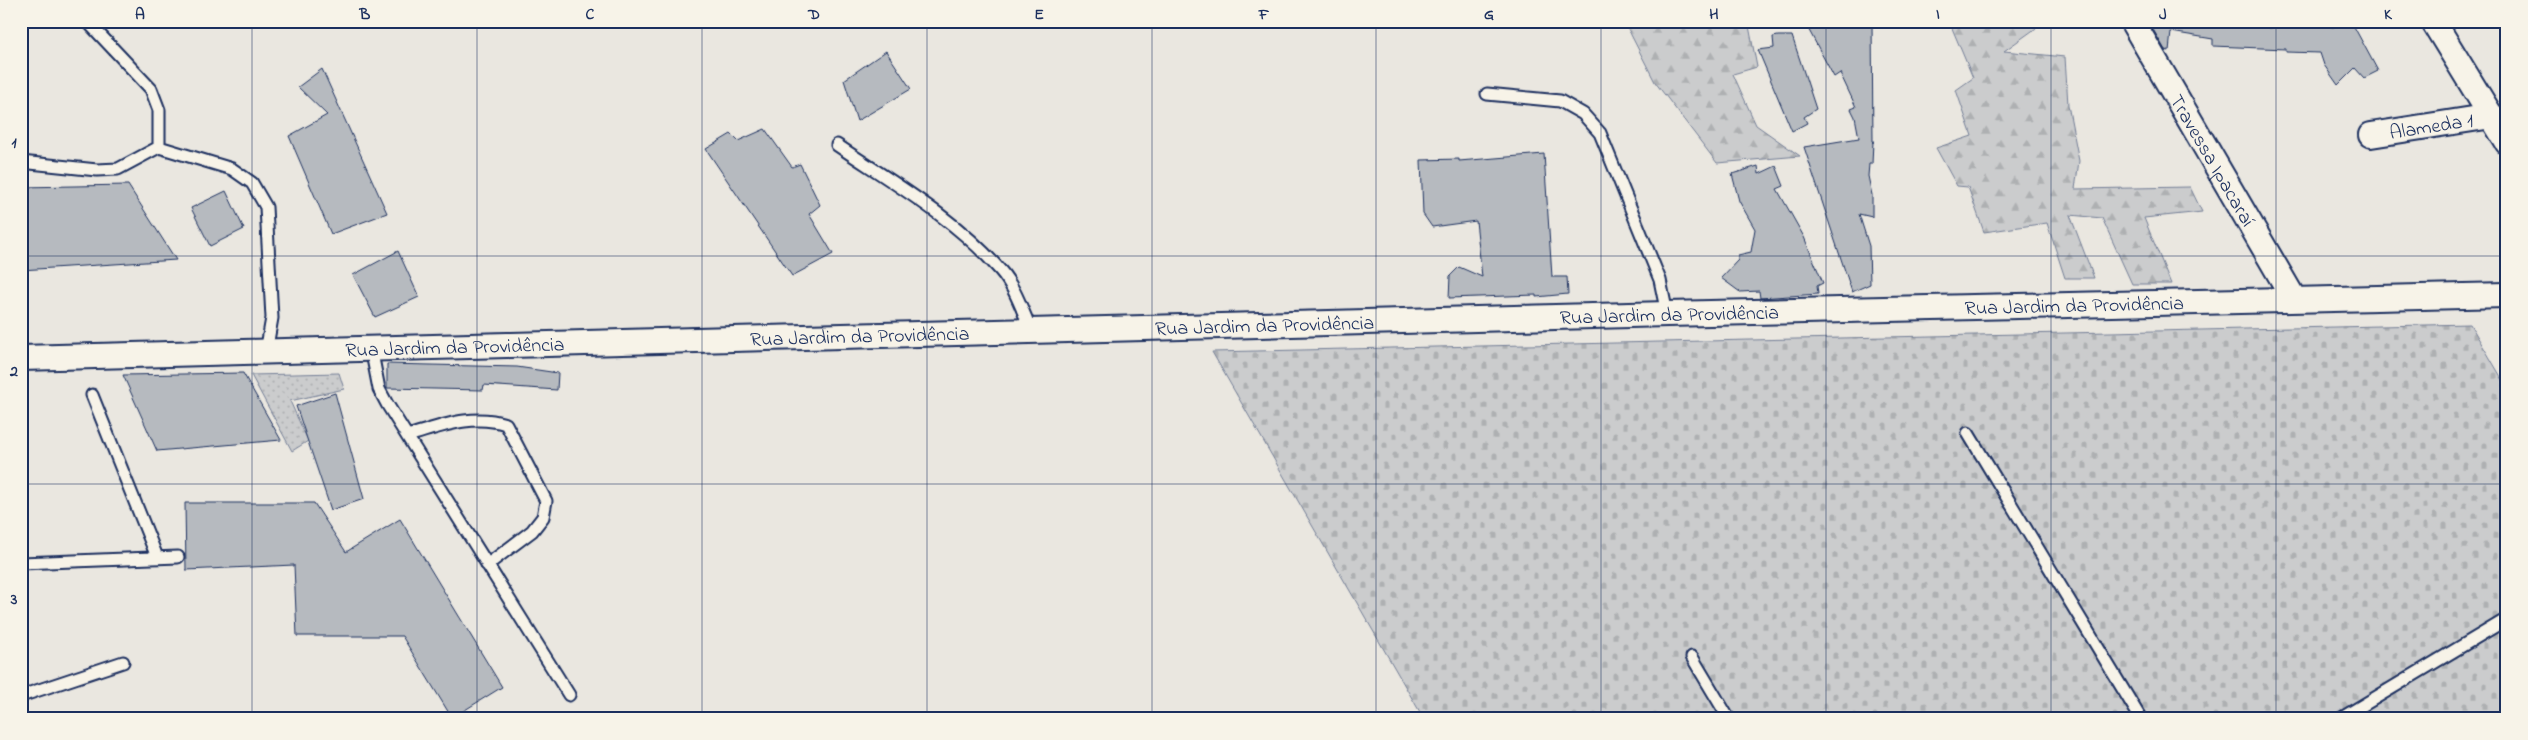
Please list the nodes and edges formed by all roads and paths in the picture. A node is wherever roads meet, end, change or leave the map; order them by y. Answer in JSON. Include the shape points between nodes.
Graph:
{"nodes":[{"id":1,"x":87,"y":21,"type":"edge"},
{"id":2,"x":2132,"y":21,"type":"edge"},
{"id":3,"x":2433,"y":21,"type":"edge"},
{"id":4,"x":1487,"y":94,"type":"dead end"},
{"id":5,"x":2492,"y":116,"type":"junction"},
{"id":6,"x":2371,"y":135,"type":"dead end"},
{"id":7,"x":2507,"y":142,"type":"edge"},
{"id":8,"x":837,"y":145,"type":"dead end"},
{"id":9,"x":159,"y":147,"type":"junction"},
{"id":10,"x":21,"y":162,"type":"edge"},
{"id":11,"x":2507,"y":295,"type":"edge"},
{"id":12,"x":2294,"y":299,"type":"junction"},
{"id":13,"x":1667,"y":314,"type":"junction"},
{"id":14,"x":1031,"y":330,"type":"junction"},
{"id":15,"x":371,"y":348,"type":"junction"},
{"id":16,"x":266,"y":352,"type":"junction"},
{"id":17,"x":21,"y":358,"type":"edge"},
{"id":18,"x":92,"y":395,"type":"dead end"},
{"id":19,"x":1968,"y":433,"type":"dead end"},
{"id":20,"x":407,"y":436,"type":"junction"},
{"id":21,"x":157,"y":557,"type":"junction"},
{"id":22,"x":178,"y":557,"type":"dead end"},
{"id":23,"x":21,"y":563,"type":"edge"},
{"id":24,"x":487,"y":565,"type":"junction"},
{"id":25,"x":2507,"y":619,"type":"edge"},
{"id":26,"x":1692,"y":657,"type":"dead end"},
{"id":27,"x":123,"y":662,"type":"dead end"},
{"id":28,"x":569,"y":695,"type":"dead end"},
{"id":29,"x":21,"y":696,"type":"edge"},
{"id":30,"x":1729,"y":719,"type":"edge"},
{"id":31,"x":2141,"y":719,"type":"edge"},
{"id":32,"x":2340,"y":719,"type":"edge"}],
"edges":[{"from":1,"to":9,"type":"lane","via":[[151,90],[159,110]]},
{"from":2,"to":12,"type":"street","name":"Travessa Ipacaraí"},
{"from":3,"to":5,"type":"street"},
{"from":4,"to":13,"type":"lane","via":[[1560,101],[1583,114],[1600,133],[1660,280]]},
{"from":5,"to":6,"type":"street","name":"Alameda 1"},
{"from":5,"to":7,"type":"street"},
{"from":8,"to":14,"type":"lane","via":[[949,221],[1001,270]]},
{"from":9,"to":10,"type":"lane","via":[[118,169],[97,170]]},
{"from":9,"to":16,"type":"lane","via":[[232,169],[252,183],[266,208],[272,318]]},
{"from":11,"to":12,"type":"street","name":"Rua Jardim da Providência"},
{"from":12,"to":13,"type":"street","name":"Rua Jardim da Providência"},
{"from":13,"to":14,"type":"street","name":"Rua Jardim da Providência"},
{"from":14,"to":15,"type":"street","name":"Rua Jardim da Providência"},
{"from":15,"to":16,"type":"street","name":"Rua Jardim da Providência"},
{"from":15,"to":20,"type":"lane","via":[[379,389]]},
{"from":16,"to":17,"type":"street","name":"Rua Jardim da Providência"},
{"from":18,"to":21,"type":"lane"},
{"from":19,"to":31,"type":"lane"},
{"from":20,"to":24,"type":"lane"},
{"from":20,"to":24,"type":"lane","via":[[472,419],[506,424],[546,501],[543,517],[532,531]]},
{"from":21,"to":22,"type":"lane"},
{"from":21,"to":23,"type":"lane"},
{"from":24,"to":28,"type":"lane"},
{"from":25,"to":32,"type":"lane"},
{"from":26,"to":30,"type":"lane"},
{"from":27,"to":29,"type":"lane"}]}
